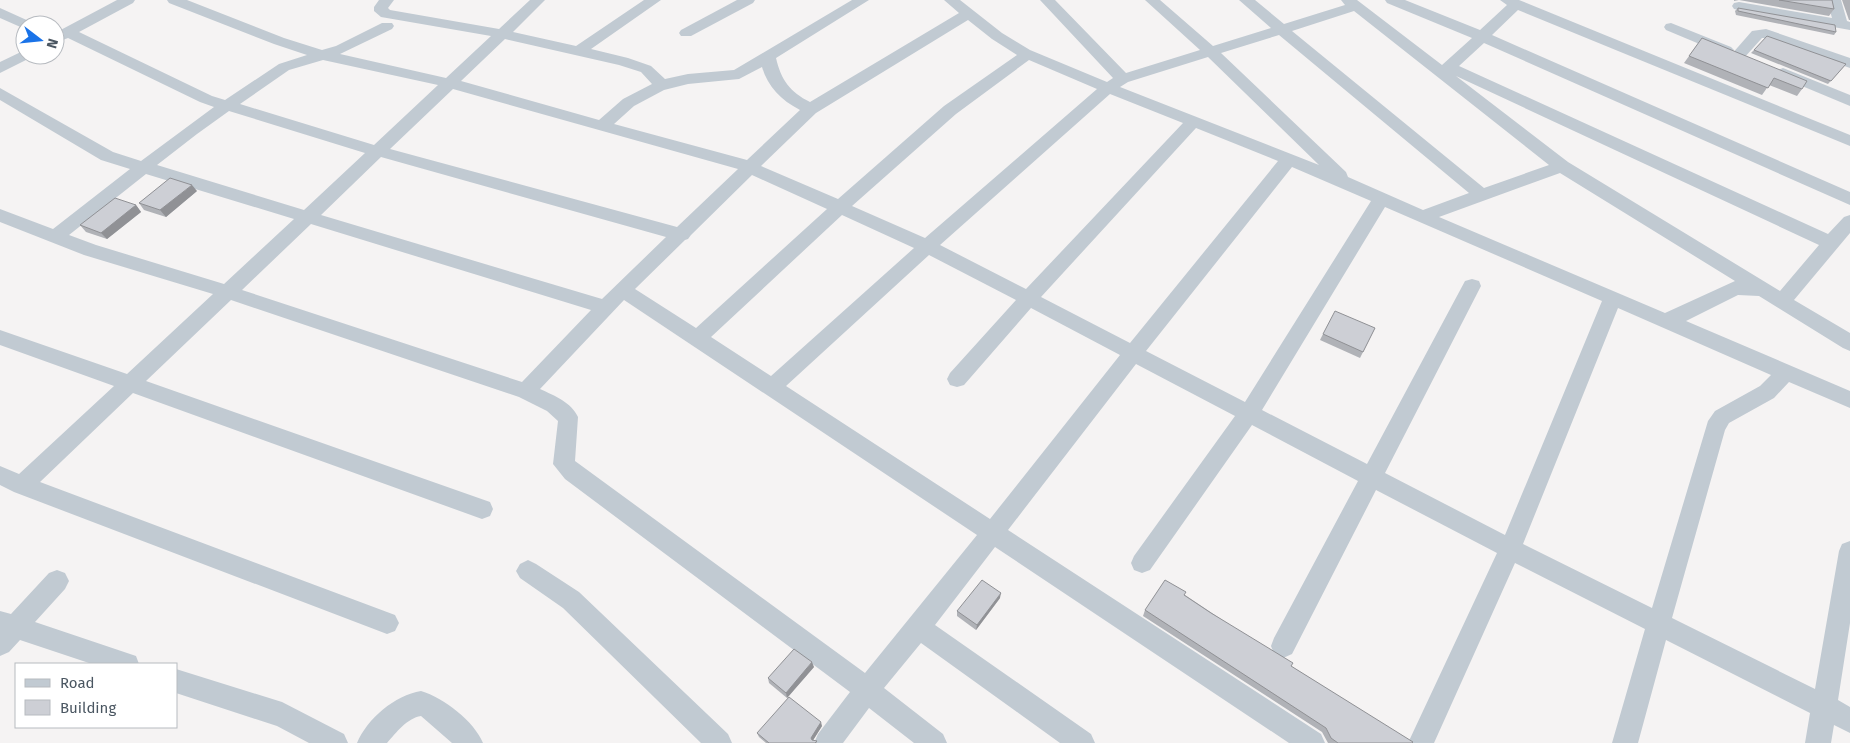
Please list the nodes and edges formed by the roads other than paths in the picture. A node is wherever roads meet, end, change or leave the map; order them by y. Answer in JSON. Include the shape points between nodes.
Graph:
{"nodes":[{"id":1,"x":128,"y":0,"type":"edge"},
{"id":2,"x":174,"y":0,"type":"edge"},
{"id":3,"x":538,"y":0,"type":"edge"},
{"id":4,"x":654,"y":0,"type":"edge"},
{"id":5,"x":721,"y":0,"type":"edge"},
{"id":6,"x":748,"y":0,"type":"edge"},
{"id":7,"x":862,"y":0,"type":"edge"},
{"id":8,"x":950,"y":0,"type":"edge"},
{"id":9,"x":1047,"y":0,"type":"edge"},
{"id":10,"x":1152,"y":0,"type":"edge"},
{"id":11,"x":1246,"y":0,"type":"edge"},
{"id":12,"x":1392,"y":0,"type":"edge"},
{"id":13,"x":1834,"y":0,"type":"edge"},
{"id":14,"x":382,"y":1,"type":"edge"},
{"id":15,"x":1512,"y":2,"type":"edge"},
{"id":16,"x":1352,"y":3,"type":"edge"},
{"id":17,"x":1739,"y":6,"type":"edge"},
{"id":18,"x":734,"y":7,"type":"junction"},
{"id":19,"x":0,"y":12,"type":"edge"},
{"id":20,"x":968,"y":14,"type":"junction"},
{"id":21,"x":401,"y":16,"type":"junction"},
{"id":22,"x":15,"y":20,"type":"edge"},
{"id":23,"x":1846,"y":25,"type":"edge"},
{"id":24,"x":387,"y":26,"type":"junction"},
{"id":25,"x":1671,"y":27,"type":"dead end"},
{"id":26,"x":1282,"y":30,"type":"junction"},
{"id":27,"x":65,"y":33,"type":"edge"},
{"id":28,"x":686,"y":33,"type":"dead end"},
{"id":29,"x":503,"y":34,"type":"junction"},
{"id":30,"x":65,"y":36,"type":"edge"},
{"id":31,"x":1481,"y":36,"type":"junction"},
{"id":32,"x":578,"y":51,"type":"junction"},
{"id":33,"x":1210,"y":51,"type":"junction"},
{"id":34,"x":1028,"y":54,"type":"junction"},
{"id":35,"x":322,"y":55,"type":"junction"},
{"id":36,"x":1739,"y":55,"type":"junction"},
{"id":37,"x":375,"y":56,"type":"junction"},
{"id":38,"x":768,"y":58,"type":"junction"},
{"id":39,"x":15,"y":60,"type":"edge"},
{"id":40,"x":1756,"y":62,"type":"edge"},
{"id":41,"x":1850,"y":63,"type":"edge"},
{"id":42,"x":0,"y":68,"type":"edge"},
{"id":43,"x":1446,"y":70,"type":"junction"},
{"id":44,"x":1773,"y":70,"type":"edge"},
{"id":45,"x":1123,"y":79,"type":"junction"},
{"id":46,"x":449,"y":84,"type":"junction"},
{"id":47,"x":662,"y":85,"type":"junction"},
{"id":48,"x":1106,"y":89,"type":"junction"},
{"id":49,"x":0,"y":93,"type":"edge"},
{"id":50,"x":1850,"y":101,"type":"edge"},
{"id":51,"x":228,"y":106,"type":"junction"},
{"id":52,"x":810,"y":109,"type":"junction"},
{"id":53,"x":1192,"y":123,"type":"junction"},
{"id":54,"x":602,"y":126,"type":"junction"},
{"id":55,"x":1850,"y":141,"type":"edge"},
{"id":56,"x":378,"y":151,"type":"junction"},
{"id":57,"x":1288,"y":159,"type":"junction"},
{"id":58,"x":1562,"y":166,"type":"junction"},
{"id":59,"x":144,"y":167,"type":"junction"},
{"id":60,"x":750,"y":167,"type":"junction"},
{"id":61,"x":1348,"y":184,"type":"junction"},
{"id":62,"x":1482,"y":195,"type":"junction"},
{"id":63,"x":1382,"y":198,"type":"junction"},
{"id":64,"x":1850,"y":199,"type":"edge"},
{"id":65,"x":840,"y":207,"type":"junction"},
{"id":66,"x":0,"y":215,"type":"edge"},
{"id":67,"x":308,"y":216,"type":"junction"},
{"id":68,"x":1423,"y":216,"type":"junction"},
{"id":69,"x":1850,"y":221,"type":"edge"},
{"id":70,"x":682,"y":235,"type":"junction"},
{"id":71,"x":55,"y":236,"type":"junction"},
{"id":72,"x":1832,"y":243,"type":"junction"},
{"id":73,"x":927,"y":246,"type":"junction"},
{"id":74,"x":1472,"y":286,"type":"dead end"},
{"id":75,"x":1762,"y":289,"type":"junction"},
{"id":76,"x":623,"y":290,"type":"junction"},
{"id":77,"x":228,"y":292,"type":"junction"},
{"id":78,"x":1613,"y":298,"type":"junction"},
{"id":79,"x":1028,"y":299,"type":"junction"},
{"id":80,"x":1782,"y":301,"type":"junction"},
{"id":81,"x":605,"y":307,"type":"junction"},
{"id":82,"x":1665,"y":320,"type":"junction"},
{"id":83,"x":0,"y":337,"type":"edge"},
{"id":84,"x":696,"y":338,"type":"junction"},
{"id":85,"x":1850,"y":343,"type":"edge"},
{"id":86,"x":1133,"y":353,"type":"junction"},
{"id":87,"x":1786,"y":372,"type":"junction"},
{"id":88,"x":957,"y":378,"type":"dead end"},
{"id":89,"x":131,"y":384,"type":"junction"},
{"id":90,"x":772,"y":387,"type":"junction"},
{"id":91,"x":526,"y":391,"type":"junction"},
{"id":92,"x":1850,"y":400,"type":"edge"},
{"id":93,"x":1249,"y":413,"type":"junction"},
{"id":94,"x":0,"y":475,"type":"edge"},
{"id":95,"x":1372,"y":477,"type":"junction"},
{"id":96,"x":22,"y":485,"type":"junction"},
{"id":97,"x":482,"y":509,"type":"dead end"},
{"id":98,"x":992,"y":533,"type":"junction"},
{"id":99,"x":1510,"y":549,"type":"junction"},
{"id":100,"x":1850,"y":551,"type":"edge"},
{"id":101,"x":1142,"y":563,"type":"dead end"},
{"id":102,"x":528,"y":571,"type":"dead end"},
{"id":103,"x":57,"y":581,"type":"dead end"},
{"id":104,"x":387,"y":623,"type":"dead end"},
{"id":105,"x":1660,"y":624,"type":"junction"},
{"id":106,"x":919,"y":627,"type":"junction"},
{"id":107,"x":5,"y":631,"type":"edge"},
{"id":108,"x":1283,"y":646,"type":"dead end"},
{"id":109,"x":123,"y":663,"type":"edge"},
{"id":110,"x":178,"y":681,"type":"edge"},
{"id":111,"x":866,"y":690,"type":"junction"},
{"id":112,"x":1824,"y":706,"type":"junction"},
{"id":113,"x":1850,"y":720,"type":"edge"},
{"id":114,"x":335,"y":743,"type":"edge"},
{"id":115,"x":370,"y":743,"type":"edge"},
{"id":116,"x":470,"y":743,"type":"edge"},
{"id":117,"x":719,"y":743,"type":"edge"},
{"id":118,"x":827,"y":743,"type":"edge"},
{"id":119,"x":934,"y":743,"type":"edge"},
{"id":120,"x":1082,"y":743,"type":"edge"},
{"id":121,"x":1312,"y":743,"type":"edge"},
{"id":122,"x":1421,"y":743,"type":"edge"},
{"id":123,"x":1625,"y":743,"type":"edge"},
{"id":124,"x":1818,"y":743,"type":"edge"}],
"edges":[{"from":1,"to":27,"type":"street"},
{"from":2,"to":35,"type":"street"},
{"from":3,"to":29,"type":"street"},
{"from":4,"to":32,"type":"street"},
{"from":5,"to":18,"type":"street"},
{"from":6,"to":18,"type":"street"},
{"from":7,"to":38,"type":"street"},
{"from":8,"to":20,"type":"street"},
{"from":9,"to":45,"type":"street"},
{"from":10,"to":33,"type":"street"},
{"from":11,"to":26,"type":"street"},
{"from":12,"to":31,"type":"street"},
{"from":13,"to":23,"type":"street"},
{"from":14,"to":21,"type":"street","via":[[381,11]]},
{"from":15,"to":31,"type":"street"},
{"from":15,"to":55,"type":"street"},
{"from":16,"to":26,"type":"street"},
{"from":16,"to":43,"type":"street"},
{"from":17,"to":23,"type":"street"},
{"from":18,"to":28,"type":"street"},
{"from":19,"to":22,"type":"street"},
{"from":20,"to":34,"type":"street"},
{"from":20,"to":52,"type":"street"},
{"from":21,"to":24,"type":"street"},
{"from":21,"to":29,"type":"street"},
{"from":24,"to":35,"type":"street"},
{"from":24,"to":37,"type":"street"},
{"from":25,"to":36,"type":"street"},
{"from":26,"to":33,"type":"street"},
{"from":26,"to":62,"type":"street"},
{"from":29,"to":32,"type":"street"},
{"from":29,"to":46,"type":"street"},
{"from":30,"to":51,"type":"street"},
{"from":31,"to":43,"type":"street"},
{"from":31,"to":64,"type":"street"},
{"from":32,"to":47,"type":"street","via":[[623,60],[646,69]]},
{"from":33,"to":45,"type":"street"},
{"from":33,"to":61,"type":"street"},
{"from":34,"to":48,"type":"street"},
{"from":34,"to":65,"type":"street","via":[[950,110]]},
{"from":35,"to":37,"type":"street"},
{"from":35,"to":51,"type":"street","via":[[284,67]]},
{"from":36,"to":40,"type":"street"},
{"from":36,"to":41,"type":"street","via":[[1757,34],[1766,33]]},
{"from":37,"to":46,"type":"street"},
{"from":38,"to":47,"type":"street","via":[[738,74],[682,79]]},
{"from":38,"to":52,"type":"street","via":[[776,85],[792,100]]},
{"from":39,"to":42,"type":"street"},
{"from":43,"to":58,"type":"street"},
{"from":43,"to":72,"type":"street"},
{"from":44,"to":50,"type":"street"},
{"from":45,"to":48,"type":"street"},
{"from":46,"to":54,"type":"street"},
{"from":46,"to":56,"type":"street"},
{"from":47,"to":54,"type":"street","via":[[621,107]]},
{"from":48,"to":53,"type":"street"},
{"from":48,"to":73,"type":"street"},
{"from":49,"to":59,"type":"street","via":[[107,156]]},
{"from":51,"to":56,"type":"street"},
{"from":51,"to":59,"type":"street"},
{"from":52,"to":60,"type":"street"},
{"from":53,"to":57,"type":"street"},
{"from":53,"to":79,"type":"street"},
{"from":54,"to":60,"type":"street"},
{"from":56,"to":67,"type":"street"},
{"from":56,"to":70,"type":"street"},
{"from":57,"to":61,"type":"street"},
{"from":57,"to":86,"type":"street"},
{"from":58,"to":62,"type":"street"},
{"from":58,"to":75,"type":"street"},
{"from":59,"to":67,"type":"street"},
{"from":59,"to":71,"type":"street"},
{"from":60,"to":65,"type":"street"},
{"from":60,"to":70,"type":"street"},
{"from":61,"to":63,"type":"street"},
{"from":62,"to":68,"type":"street"},
{"from":63,"to":68,"type":"street"},
{"from":63,"to":93,"type":"street"},
{"from":65,"to":73,"type":"street"},
{"from":65,"to":84,"type":"street"},
{"from":66,"to":71,"type":"street"},
{"from":67,"to":77,"type":"street"},
{"from":67,"to":81,"type":"street"},
{"from":68,"to":78,"type":"street"},
{"from":69,"to":72,"type":"street"},
{"from":70,"to":76,"type":"street"},
{"from":71,"to":77,"type":"street","via":[[90,250]]},
{"from":72,"to":80,"type":"street"},
{"from":73,"to":79,"type":"street"},
{"from":73,"to":90,"type":"street"},
{"from":74,"to":95,"type":"street"},
{"from":75,"to":80,"type":"street"},
{"from":75,"to":82,"type":"street","via":[[1736,288]]},
{"from":76,"to":81,"type":"street"},
{"from":76,"to":84,"type":"street"},
{"from":77,"to":89,"type":"street"},
{"from":77,"to":91,"type":"street"},
{"from":78,"to":82,"type":"street"},
{"from":78,"to":99,"type":"street"},
{"from":79,"to":86,"type":"street"},
{"from":79,"to":88,"type":"street"},
{"from":80,"to":85,"type":"street"},
{"from":81,"to":91,"type":"street"},
{"from":82,"to":87,"type":"street"},
{"from":83,"to":89,"type":"street"},
{"from":84,"to":90,"type":"street"},
{"from":86,"to":93,"type":"street"},
{"from":86,"to":98,"type":"street"},
{"from":87,"to":92,"type":"street"},
{"from":87,"to":105,"type":"street","via":[[1768,392],[1722,417],[1715,427]]},
{"from":89,"to":96,"type":"street"},
{"from":89,"to":97,"type":"street"},
{"from":90,"to":98,"type":"street"},
{"from":91,"to":111,"type":"street","via":[[554,405],[568,417],[570,429],[564,447],[564,464],[573,473]]},
{"from":93,"to":95,"type":"street"},
{"from":93,"to":101,"type":"street"},
{"from":94,"to":96,"type":"street"},
{"from":95,"to":99,"type":"street"},
{"from":95,"to":108,"type":"street"},
{"from":96,"to":104,"type":"street"},
{"from":98,"to":106,"type":"street"},
{"from":98,"to":121,"type":"street"},
{"from":99,"to":105,"type":"street"},
{"from":99,"to":122,"type":"street"},
{"from":100,"to":112,"type":"street"},
{"from":102,"to":117,"type":"street","via":[[571,600]]},
{"from":103,"to":107,"type":"street"},
{"from":105,"to":112,"type":"street"},
{"from":105,"to":123,"type":"street"},
{"from":106,"to":111,"type":"street"},
{"from":106,"to":120,"type":"street"},
{"from":107,"to":109,"type":"street"},
{"from":110,"to":114,"type":"street","via":[[282,716]]},
{"from":111,"to":118,"type":"street"},
{"from":111,"to":119,"type":"street"},
{"from":112,"to":113,"type":"street"},
{"from":112,"to":124,"type":"street"},
{"from":115,"to":116,"type":"street","via":[[398,714],[421,703],[430,706]]}]}
